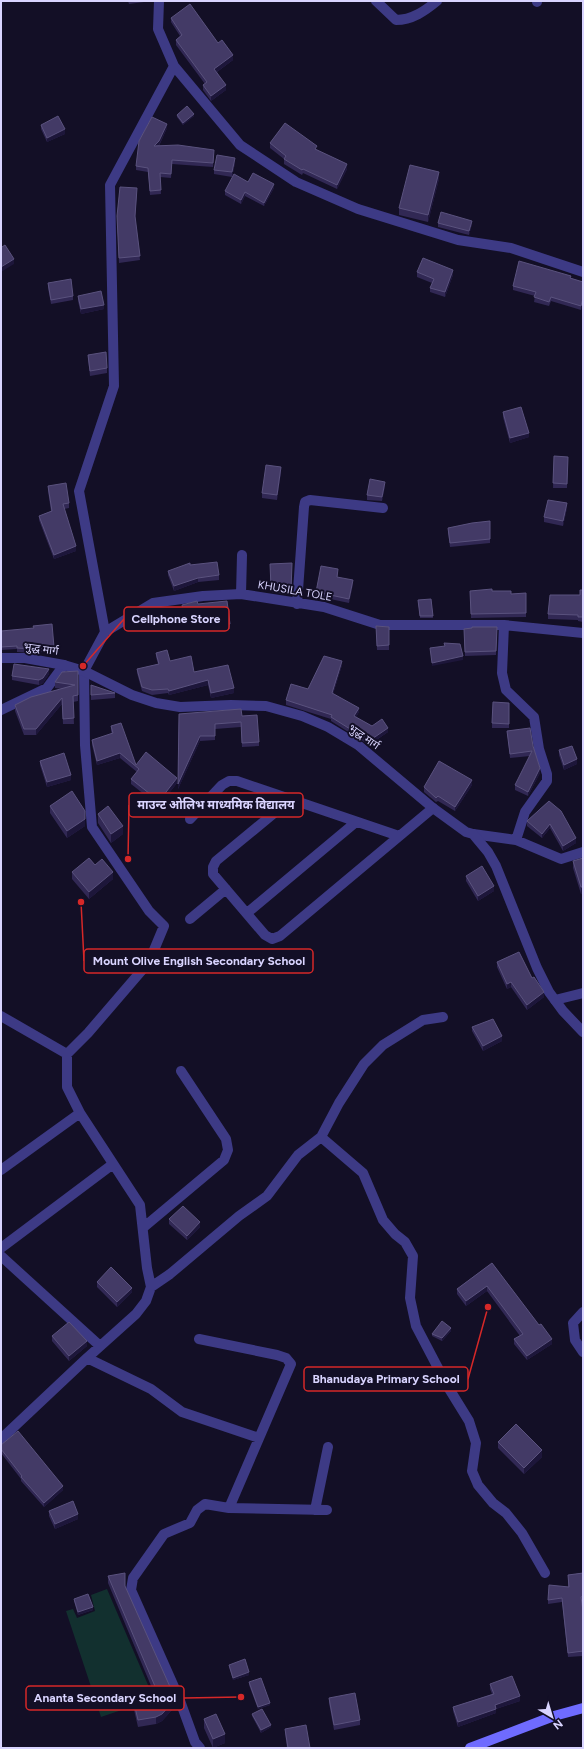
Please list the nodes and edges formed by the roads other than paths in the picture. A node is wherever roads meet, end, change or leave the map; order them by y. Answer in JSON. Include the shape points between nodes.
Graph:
{"nodes":[{"id":1,"x":159,"y":1,"type":"edge"},
{"id":2,"x":376,"y":1,"type":"edge"},
{"id":3,"x":437,"y":1,"type":"edge"},
{"id":4,"x":174,"y":66,"type":"junction"},
{"id":5,"x":583,"y":272,"type":"edge"},
{"id":6,"x":383,"y":508,"type":"dead end"},
{"id":7,"x":242,"y":555,"type":"dead end"},
{"id":8,"x":241,"y":594,"type":"junction"},
{"id":9,"x":297,"y":604,"type":"junction"},
{"id":10,"x":504,"y":625,"type":"junction"},
{"id":11,"x":105,"y":632,"type":"junction"},
{"id":12,"x":583,"y":633,"type":"edge"},
{"id":13,"x":1,"y":658,"type":"edge"},
{"id":14,"x":64,"y":665,"type":"junction"},
{"id":15,"x":84,"y":671,"type":"junction"},
{"id":16,"x":1,"y":710,"type":"edge"},
{"id":17,"x":290,"y":800,"type":"junction"},
{"id":18,"x":432,"y":808,"type":"junction"},
{"id":19,"x":190,"y":819,"type":"dead end"},
{"id":20,"x":356,"y":822,"type":"junction"},
{"id":21,"x":474,"y":834,"type":"junction"},
{"id":22,"x":400,"y":836,"type":"junction"},
{"id":23,"x":516,"y":840,"type":"junction"},
{"id":24,"x":583,"y":852,"type":"edge"},
{"id":25,"x":226,"y":889,"type":"junction"},
{"id":26,"x":247,"y":913,"type":"junction"},
{"id":27,"x":190,"y":919,"type":"dead end"},
{"id":28,"x":583,"y":993,"type":"edge"},
{"id":29,"x":555,"y":1000,"type":"junction"},
{"id":30,"x":443,"y":1017,"type":"dead end"},
{"id":31,"x":3,"y":1020,"type":"edge"},
{"id":32,"x":583,"y":1032,"type":"edge"},
{"id":33,"x":67,"y":1054,"type":"junction"},
{"id":34,"x":181,"y":1071,"type":"dead end"},
{"id":35,"x":80,"y":1113,"type":"junction"},
{"id":36,"x":321,"y":1137,"type":"junction"},
{"id":37,"x":114,"y":1164,"type":"junction"},
{"id":38,"x":1,"y":1170,"type":"edge"},
{"id":39,"x":144,"y":1227,"type":"junction"},
{"id":40,"x":1,"y":1248,"type":"edge"},
{"id":41,"x":1,"y":1256,"type":"edge"},
{"id":42,"x":151,"y":1287,"type":"junction"},
{"id":43,"x":583,"y":1312,"type":"edge"},
{"id":44,"x":199,"y":1339,"type":"dead end"},
{"id":45,"x":100,"y":1346,"type":"junction"},
{"id":46,"x":583,"y":1352,"type":"edge"},
{"id":47,"x":87,"y":1358,"type":"junction"},
{"id":48,"x":259,"y":1438,"type":"junction"},
{"id":49,"x":1,"y":1439,"type":"edge"},
{"id":50,"x":328,"y":1447,"type":"dead end"},
{"id":51,"x":229,"y":1508,"type":"junction"},
{"id":52,"x":315,"y":1510,"type":"junction"},
{"id":53,"x":327,"y":1510,"type":"dead end"},
{"id":54,"x":545,"y":1573,"type":"dead end"},
{"id":55,"x":583,"y":1708,"type":"edge"},
{"id":56,"x":200,"y":1748,"type":"edge"},
{"id":57,"x":470,"y":1748,"type":"edge"}],
"edges":[{"from":1,"to":4,"type":"street","via":[[158,29]]},
{"from":2,"to":3,"type":"street","via":[[396,20],[405,20],[426,10]]},
{"from":4,"to":5,"type":"street","via":[[240,145],[296,182],[358,209],[458,240],[511,248]]},
{"from":4,"to":11,"type":"street","via":[[110,185],[114,386],[79,491]]},
{"from":6,"to":9,"type":"street","via":[[310,500],[306,502]]},
{"from":7,"to":8,"type":"street"},
{"from":8,"to":9,"type":"street","name":"KHUSILA TOLE"},
{"from":8,"to":11,"type":"street","name":"KHUSILA TOLE","via":[[153,603]]},
{"from":9,"to":10,"type":"street","name":"KHUSILA TOLE","via":[[324,607],[380,624]]},
{"from":10,"to":12,"type":"street","name":"KHUSILA TOLE"},
{"from":10,"to":23,"type":"street","via":[[502,673],[506,690],[534,717],[539,749],[547,774],[547,781],[525,812]]},
{"from":11,"to":15,"type":"street"},
{"from":13,"to":14,"type":"street","name":"भुद्ध मार्ग","via":[[25,658]]},
{"from":14,"to":15,"type":"street","name":"भुद्ध मार्ग"},
{"from":14,"to":16,"type":"street","via":[[47,688]]},
{"from":15,"to":18,"type":"street","name":"भुद्ध मार्ग","via":[[132,695],[156,703],[180,706],[266,706],[302,716],[358,745]]},
{"from":15,"to":33,"type":"street","via":[[85,745],[92,827],[149,911],[164,926],[149,962]]},
{"from":17,"to":19,"type":"street","via":[[237,781],[229,781],[222,785]]},
{"from":17,"to":20,"type":"street"},
{"from":17,"to":25,"type":"street","via":[[216,861],[213,874]]},
{"from":18,"to":21,"type":"street","name":"भुद्ध मार्ग","via":[[466,832]]},
{"from":18,"to":22,"type":"street"},
{"from":20,"to":22,"type":"street"},
{"from":20,"to":26,"type":"street"},
{"from":21,"to":23,"type":"street"},
{"from":21,"to":29,"type":"street","name":"भुद्ध मार्ग","via":[[496,866],[537,968]]},
{"from":22,"to":26,"type":"street","via":[[280,936],[272,939],[265,935]]},
{"from":23,"to":24,"type":"street","via":[[561,859]]},
{"from":25,"to":26,"type":"street"},
{"from":25,"to":27,"type":"street"},
{"from":28,"to":29,"type":"street"},
{"from":29,"to":32,"type":"street","name":"भुद्ध मार्ग"},
{"from":30,"to":36,"type":"street","via":[[423,1020],[383,1046],[364,1064]]},
{"from":31,"to":33,"type":"street"},
{"from":33,"to":35,"type":"street","via":[[68,1086]]},
{"from":34,"to":39,"type":"street","via":[[226,1139],[228,1150],[224,1160]]},
{"from":35,"to":37,"type":"street"},
{"from":35,"to":38,"type":"street"},
{"from":36,"to":42,"type":"street","via":[[298,1155],[267,1196]]},
{"from":36,"to":54,"type":"street","via":[[362,1173],[383,1220],[394,1234],[405,1242],[413,1256],[410,1298],[416,1326],[469,1421],[476,1443],[472,1471],[478,1485],[522,1533]]},
{"from":37,"to":39,"type":"street","via":[[140,1205]]},
{"from":37,"to":40,"type":"street"},
{"from":39,"to":42,"type":"street"},
{"from":41,"to":45,"type":"street"},
{"from":42,"to":45,"type":"street","via":[[146,1301],[136,1314]]},
{"from":43,"to":46,"type":"street","via":[[573,1323],[575,1340]]},
{"from":44,"to":48,"type":"street","via":[[277,1355],[286,1358],[291,1364]]},
{"from":45,"to":47,"type":"street"},
{"from":47,"to":48,"type":"street","via":[[151,1389],[182,1412]]},
{"from":47,"to":49,"type":"street"},
{"from":48,"to":51,"type":"street"},
{"from":50,"to":52,"type":"street"},
{"from":51,"to":52,"type":"street"},
{"from":51,"to":56,"type":"street","via":[[205,1504],[197,1510],[190,1523],[164,1534],[133,1578],[131,1590],[179,1698],[195,1742]]},
{"from":52,"to":53,"type":"street"},
{"from":55,"to":57,"type":"main road","via":[[554,1716]]}]}
